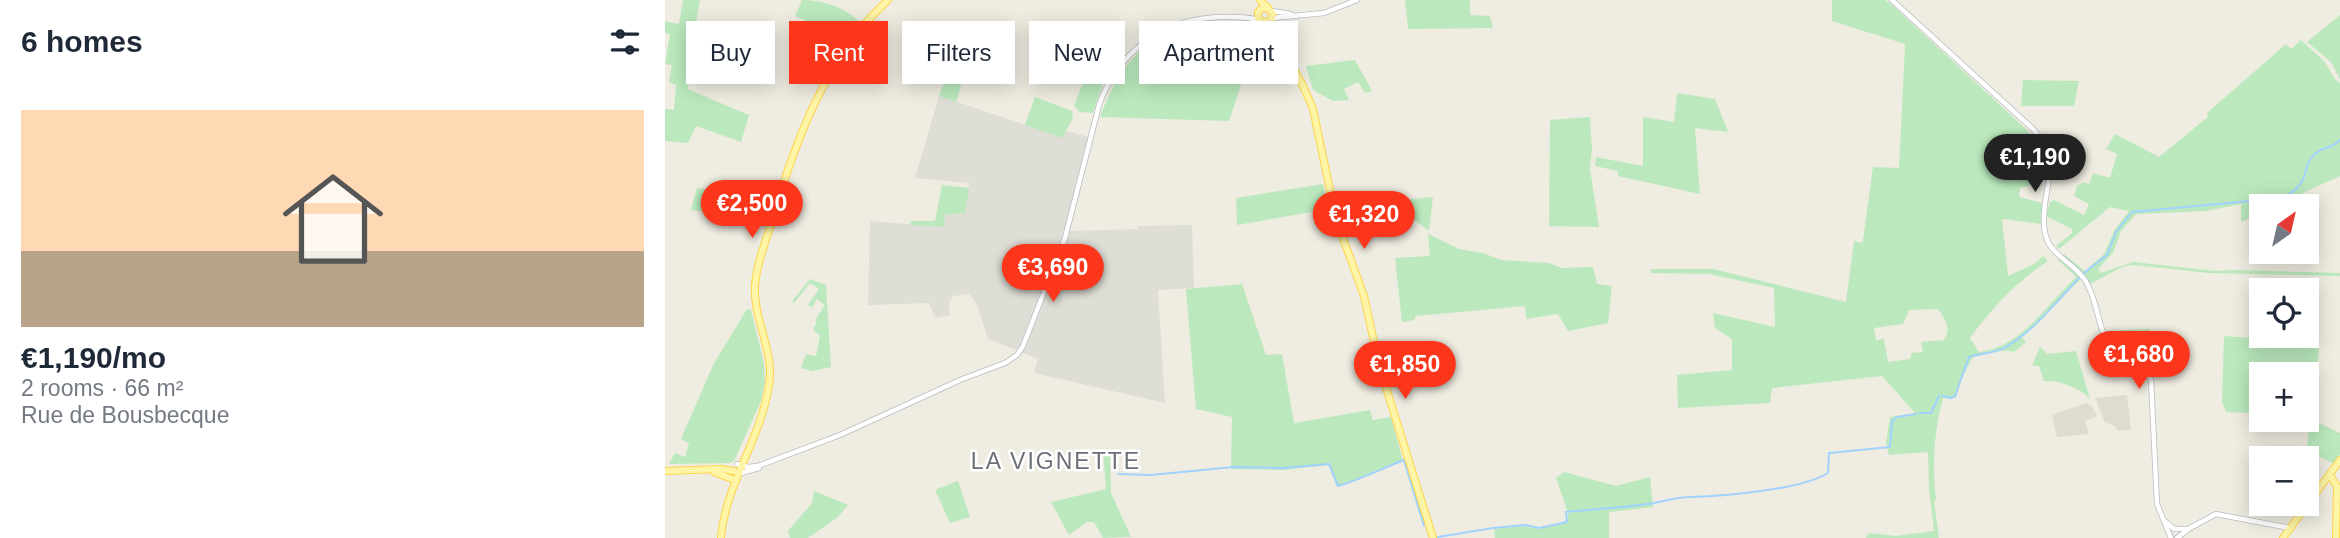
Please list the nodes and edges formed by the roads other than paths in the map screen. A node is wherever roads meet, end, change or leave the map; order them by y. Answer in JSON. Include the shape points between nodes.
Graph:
{"nodes":[{"id":1,"x":888,"y":0,"type":"edge"},
{"id":2,"x":1258,"y":0,"type":"edge"},
{"id":3,"x":1357,"y":0,"type":"edge"},
{"id":4,"x":1892,"y":0,"type":"edge"},
{"id":5,"x":1270,"y":9,"type":"junction"},
{"id":6,"x":1313,"y":15,"type":"junction"},
{"id":7,"x":1260,"y":16,"type":"junction"},
{"id":8,"x":1272,"y":19,"type":"junction"},
{"id":9,"x":1263,"y":21,"type":"edge"},
{"id":10,"x":1298,"y":77,"type":"edge"},
{"id":11,"x":2340,"y":460,"type":"edge"},
{"id":12,"x":769,"y":463,"type":"junction"},
{"id":13,"x":2340,"y":467,"type":"edge"},
{"id":14,"x":665,"y":471,"type":"edge"},
{"id":15,"x":736,"y":472,"type":"junction"},
{"id":16,"x":2329,"y":479,"type":"junction"},
{"id":17,"x":2162,"y":517,"type":"junction"},
{"id":18,"x":2190,"y":528,"type":"junction"},
{"id":19,"x":2291,"y":528,"type":"junction"},
{"id":20,"x":2176,"y":530,"type":"junction"},
{"id":21,"x":2170,"y":536,"type":"edge"},
{"id":22,"x":2178,"y":537,"type":"edge"},
{"id":23,"x":721,"y":538,"type":"edge"},
{"id":24,"x":1433,"y":538,"type":"edge"},
{"id":25,"x":2283,"y":538,"type":"edge"},
{"id":26,"x":2336,"y":538,"type":"edge"}],
"edges":[{"from":1,"to":15,"type":"main road","via":[[847,47],[822,89],[789,168],[757,272],[756,300],[770,370],[765,401]]},
{"from":2,"to":5,"type":"main road"},
{"from":2,"to":7,"type":"main road"},
{"from":3,"to":6,"type":"street"},
{"from":4,"to":17,"type":"street","via":[[2045,145],[2051,167],[2044,218],[2047,242],[2087,282],[2109,346],[2151,380],[2157,504]]},
{"from":5,"to":6,"type":"street"},
{"from":5,"to":7,"type":"main road","via":[[1263,8]]},
{"from":5,"to":8,"type":"main road"},
{"from":6,"to":8,"type":"street"},
{"from":7,"to":8,"type":"main road"},
{"from":7,"to":9,"type":"main road"},
{"from":7,"to":12,"type":"street","via":[[1191,20],[1162,31],[1133,51],[1114,75],[1099,105],[1069,225],[1022,348],[1005,363]]},
{"from":10,"to":24,"type":"main road","via":[[1313,109],[1330,201],[1368,310],[1379,365]]},
{"from":11,"to":16,"type":"main road"},
{"from":12,"to":15,"type":"street"},
{"from":12,"to":15,"type":"street"},
{"from":13,"to":16,"type":"main road"},
{"from":14,"to":15,"type":"main road"},
{"from":15,"to":23,"type":"main road"},
{"from":16,"to":19,"type":"main road"},
{"from":16,"to":26,"type":"main road","via":[[2337,484]]},
{"from":17,"to":20,"type":"street"},
{"from":17,"to":21,"type":"street"},
{"from":18,"to":19,"type":"street","via":[[2218,514]]},
{"from":18,"to":20,"type":"street"},
{"from":18,"to":22,"type":"street"},
{"from":19,"to":25,"type":"main road"},
{"from":20,"to":21,"type":"street"},
{"from":20,"to":22,"type":"street"}]}
